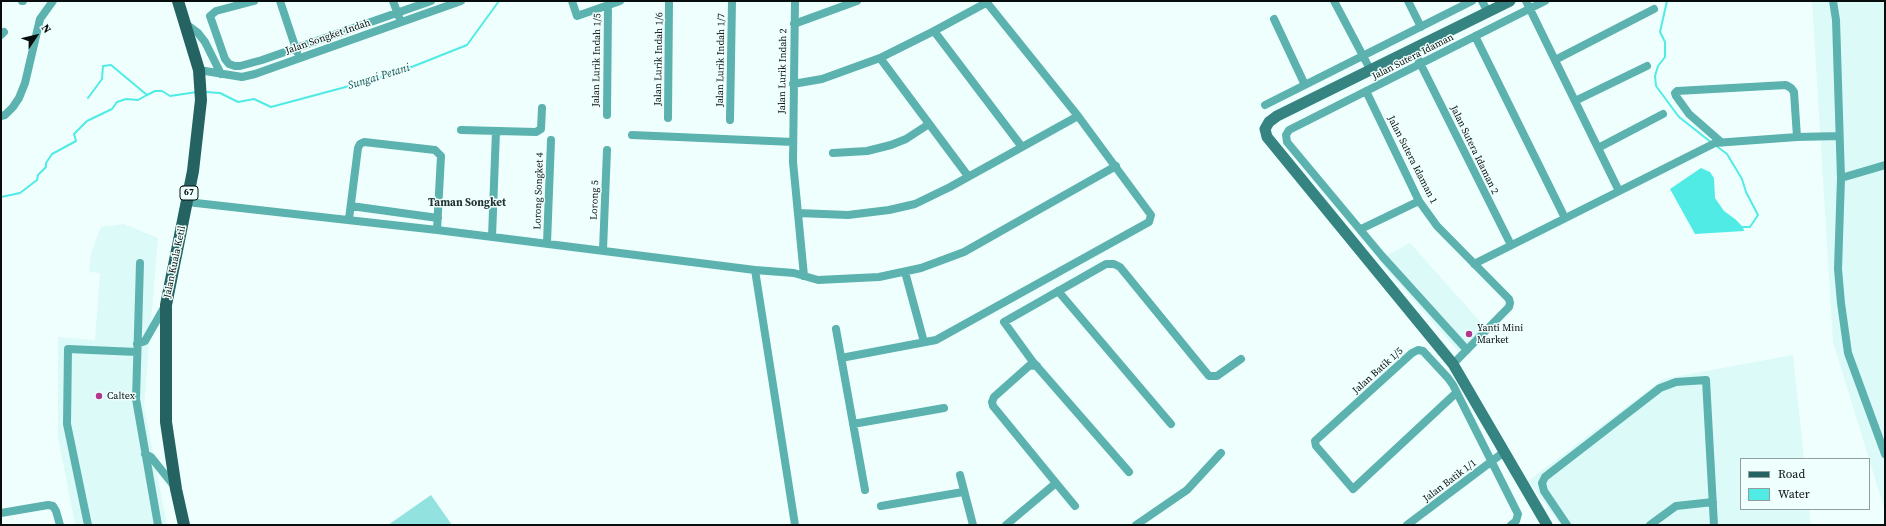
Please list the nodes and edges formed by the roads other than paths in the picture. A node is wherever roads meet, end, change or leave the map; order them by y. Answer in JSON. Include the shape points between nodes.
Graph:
{"nodes":[{"id":1,"x":54,"y":1,"type":"edge"},
{"id":2,"x":178,"y":1,"type":"edge"},
{"id":3,"x":254,"y":1,"type":"edge"},
{"id":4,"x":280,"y":1,"type":"edge"},
{"id":5,"x":393,"y":1,"type":"edge"},
{"id":6,"x":431,"y":1,"type":"edge"},
{"id":7,"x":461,"y":1,"type":"edge"},
{"id":8,"x":572,"y":1,"type":"edge"},
{"id":9,"x":620,"y":1,"type":"edge"},
{"id":10,"x":669,"y":1,"type":"edge"},
{"id":11,"x":732,"y":1,"type":"edge"},
{"id":12,"x":795,"y":1,"type":"edge"},
{"id":13,"x":857,"y":1,"type":"edge"},
{"id":14,"x":1334,"y":1,"type":"edge"},
{"id":15,"x":1408,"y":1,"type":"edge"},
{"id":16,"x":1472,"y":1,"type":"edge"},
{"id":17,"x":1482,"y":1,"type":"edge"},
{"id":18,"x":1510,"y":1,"type":"edge"},
{"id":19,"x":1545,"y":1,"type":"edge"},
{"id":20,"x":1833,"y":1,"type":"edge"},
{"id":21,"x":608,"y":5,"type":"junction"},
{"id":22,"x":1528,"y":5,"type":"edge"},
{"id":23,"x":1654,"y":9,"type":"dead end"},
{"id":24,"x":1488,"y":12,"type":"junction"},
{"id":25,"x":397,"y":13,"type":"junction"},
{"id":26,"x":1274,"y":19,"type":"dead end"},
{"id":27,"x":401,"y":22,"type":"junction"},
{"id":28,"x":186,"y":24,"type":"junction"},
{"id":29,"x":794,"y":24,"type":"junction"},
{"id":30,"x":1421,"y":27,"type":"junction"},
{"id":31,"x":934,"y":31,"type":"junction"},
{"id":32,"x":1475,"y":36,"type":"junction"},
{"id":33,"x":296,"y":48,"type":"junction"},
{"id":34,"x":1413,"y":49,"type":"junction"},
{"id":35,"x":1363,"y":56,"type":"junction"},
{"id":36,"x":299,"y":58,"type":"junction"},
{"id":37,"x":880,"y":58,"type":"junction"},
{"id":38,"x":1555,"y":60,"type":"junction"},
{"id":39,"x":1421,"y":64,"type":"junction"},
{"id":40,"x":1647,"y":66,"type":"dead end"},
{"id":41,"x":1371,"y":71,"type":"junction"},
{"id":42,"x":221,"y":74,"type":"junction"},
{"id":43,"x":200,"y":76,"type":"junction"},
{"id":44,"x":793,"y":84,"type":"junction"},
{"id":45,"x":1305,"y":85,"type":"junction"},
{"id":46,"x":1366,"y":91,"type":"junction"},
{"id":47,"x":1575,"y":102,"type":"junction"},
{"id":48,"x":1265,"y":105,"type":"dead end"},
{"id":49,"x":542,"y":108,"type":"dead end"},
{"id":50,"x":1663,"y":114,"type":"dead end"},
{"id":51,"x":607,"y":115,"type":"dead end"},
{"id":52,"x":1,"y":116,"type":"edge"},
{"id":53,"x":1078,"y":116,"type":"junction"},
{"id":54,"x":668,"y":118,"type":"dead end"},
{"id":55,"x":730,"y":120,"type":"dead end"},
{"id":56,"x":929,"y":124,"type":"junction"},
{"id":57,"x":460,"y":130,"type":"dead end"},
{"id":58,"x":496,"y":131,"type":"junction"},
{"id":59,"x":632,"y":135,"type":"dead end"},
{"id":60,"x":1839,"y":136,"type":"junction"},
{"id":61,"x":1797,"y":137,"type":"junction"},
{"id":62,"x":551,"y":140,"type":"dead end"},
{"id":63,"x":793,"y":142,"type":"junction"},
{"id":64,"x":1715,"y":144,"type":"junction"},
{"id":65,"x":1022,"y":147,"type":"junction"},
{"id":66,"x":1598,"y":148,"type":"junction"},
{"id":67,"x":607,"y":150,"type":"dead end"},
{"id":68,"x":834,"y":153,"type":"dead end"},
{"id":69,"x":1885,"y":165,"type":"edge"},
{"id":70,"x":1116,"y":166,"type":"junction"},
{"id":71,"x":968,"y":176,"type":"junction"},
{"id":72,"x":1841,"y":178,"type":"junction"},
{"id":73,"x":1619,"y":191,"type":"junction"},
{"id":74,"x":1419,"y":201,"type":"junction"},
{"id":75,"x":187,"y":202,"type":"junction"},
{"id":76,"x":351,"y":206,"type":"junction"},
{"id":77,"x":798,"y":213,"type":"junction"},
{"id":78,"x":438,"y":218,"type":"junction"},
{"id":79,"x":1565,"y":218,"type":"junction"},
{"id":80,"x":349,"y":219,"type":"junction"},
{"id":81,"x":437,"y":230,"type":"junction"},
{"id":82,"x":1361,"y":230,"type":"junction"},
{"id":83,"x":492,"y":237,"type":"junction"},
{"id":84,"x":547,"y":243,"type":"junction"},
{"id":85,"x":1511,"y":245,"type":"junction"},
{"id":86,"x":603,"y":250,"type":"junction"},
{"id":87,"x":140,"y":263,"type":"dead end"},
{"id":88,"x":1474,"y":264,"type":"junction"},
{"id":89,"x":755,"y":270,"type":"junction"},
{"id":90,"x":905,"y":272,"type":"junction"},
{"id":91,"x":804,"y":276,"type":"junction"},
{"id":92,"x":1058,"y":291,"type":"junction"},
{"id":93,"x":166,"y":305,"type":"junction"},
{"id":94,"x":836,"y":329,"type":"dead end"},
{"id":95,"x":924,"y":342,"type":"junction"},
{"id":96,"x":137,"y":348,"type":"junction"},
{"id":97,"x":1467,"y":350,"type":"junction"},
{"id":98,"x":841,"y":358,"type":"junction"},
{"id":99,"x":1242,"y":359,"type":"dead end"},
{"id":100,"x":1453,"y":364,"type":"junction"},
{"id":101,"x":1037,"y":366,"type":"junction"},
{"id":102,"x":1456,"y":393,"type":"junction"},
{"id":103,"x":944,"y":408,"type":"dead end"},
{"id":104,"x":853,"y":424,"type":"junction"},
{"id":105,"x":1172,"y":424,"type":"dead end"},
{"id":106,"x":1221,"y":452,"type":"dead end"},
{"id":107,"x":1504,"y":452,"type":"junction"},
{"id":108,"x":145,"y":454,"type":"junction"},
{"id":109,"x":1885,"y":454,"type":"edge"},
{"id":110,"x":1491,"y":462,"type":"junction"},
{"id":111,"x":1129,"y":472,"type":"dead end"},
{"id":112,"x":960,"y":475,"type":"dead end"},
{"id":113,"x":1056,"y":483,"type":"junction"},
{"id":114,"x":176,"y":489,"type":"junction"},
{"id":115,"x":866,"y":490,"type":"dead end"},
{"id":116,"x":964,"y":492,"type":"junction"},
{"id":117,"x":1713,"y":502,"type":"junction"},
{"id":118,"x":881,"y":506,"type":"dead end"},
{"id":119,"x":1075,"y":506,"type":"dead end"},
{"id":120,"x":1,"y":513,"type":"edge"},
{"id":121,"x":1542,"y":523,"type":"edge"},
{"id":122,"x":60,"y":525,"type":"edge"},
{"id":123,"x":88,"y":525,"type":"edge"},
{"id":124,"x":158,"y":525,"type":"edge"},
{"id":125,"x":184,"y":525,"type":"edge"},
{"id":126,"x":795,"y":525,"type":"edge"},
{"id":127,"x":973,"y":525,"type":"edge"},
{"id":128,"x":1006,"y":525,"type":"edge"},
{"id":129,"x":1136,"y":525,"type":"edge"},
{"id":130,"x":1407,"y":525,"type":"edge"},
{"id":131,"x":1511,"y":525,"type":"edge"},
{"id":132,"x":1567,"y":525,"type":"edge"},
{"id":133,"x":1650,"y":525,"type":"edge"},
{"id":134,"x":1714,"y":525,"type":"edge"}],
"edges":[{"from":1,"to":52,"type":"street","via":[[40,19],[19,98],[13,107]]},
{"from":2,"to":28,"type":"main road","name":"Jalan Kuala Ketil","number":"67"},
{"from":3,"to":33,"type":"street","via":[[211,13],[225,59],[229,64],[240,66]]},
{"from":4,"to":33,"type":"street"},
{"from":5,"to":25,"type":"street"},
{"from":6,"to":25,"type":"street"},
{"from":7,"to":27,"type":"street","name":"Jalan Songket Indah"},
{"from":8,"to":21,"type":"street","via":[[577,16]]},
{"from":9,"to":21,"type":"street"},
{"from":10,"to":54,"type":"street","name":"Jalan Lurik Indah 1/6"},
{"from":11,"to":55,"type":"street","name":"Jalan Lurik Indah 1/7"},
{"from":12,"to":29,"type":"street","name":"Jalan Lurik Indah 2"},
{"from":13,"to":29,"type":"street"},
{"from":14,"to":35,"type":"street"},
{"from":15,"to":30,"type":"street"},
{"from":16,"to":30,"type":"street"},
{"from":17,"to":24,"type":"street"},
{"from":18,"to":24,"type":"street"},
{"from":19,"to":22,"type":"street","name":"Jalan Sutera Idaman"},
{"from":20,"to":60,"type":"street","via":[[1836,20]]},
{"from":21,"to":51,"type":"street","name":"Jalan Lurik Indah 1/5"},
{"from":22,"to":32,"type":"street","name":"Jalan Sutera Idaman"},
{"from":22,"to":38,"type":"street"},
{"from":23,"to":38,"type":"street"},
{"from":24,"to":34,"type":"street"},
{"from":25,"to":27,"type":"street"},
{"from":25,"to":33,"type":"street"},
{"from":26,"to":45,"type":"street"},
{"from":27,"to":36,"type":"street","name":"Jalan Songket Indah"},
{"from":28,"to":42,"type":"street","via":[[205,42]]},
{"from":28,"to":43,"type":"main road","name":"Jalan Kuala Ketil","number":"67"},
{"from":29,"to":44,"type":"street","name":"Jalan Lurik Indah 2"},
{"from":30,"to":35,"type":"street"},
{"from":31,"to":37,"type":"street"},
{"from":31,"to":53,"type":"street","via":[[988,4]]},
{"from":31,"to":65,"type":"street"},
{"from":32,"to":39,"type":"street","name":"Jalan Sutera Idaman"},
{"from":32,"to":79,"type":"street"},
{"from":33,"to":36,"type":"street"},
{"from":34,"to":39,"type":"street","name":"Jalan Sutera Idaman 2"},
{"from":34,"to":41,"type":"street"},
{"from":35,"to":41,"type":"street"},
{"from":35,"to":45,"type":"street"},
{"from":36,"to":42,"type":"street","name":"Jalan Songket Indah","via":[[242,77]]},
{"from":37,"to":44,"type":"street","via":[[822,79]]},
{"from":37,"to":56,"type":"street"},
{"from":38,"to":47,"type":"street"},
{"from":39,"to":46,"type":"street","name":"Jalan Sutera Idaman"},
{"from":39,"to":85,"type":"street","name":"Jalan Sutera Idaman 2"},
{"from":40,"to":47,"type":"street"},
{"from":41,"to":100,"type":"street","via":[[1277,116],[1265,129],[1267,137]]},
{"from":42,"to":43,"type":"street","name":"Jalan Songket Indah"},
{"from":43,"to":75,"type":"main road","name":"Jalan Kuala Ketil","number":"67","via":[[198,142]]},
{"from":44,"to":63,"type":"street","name":"Jalan Lurik Indah 2"},
{"from":45,"to":48,"type":"street"},
{"from":46,"to":74,"type":"street","name":"Jalan Sutera Idaman 1"},
{"from":46,"to":82,"type":"street","name":"Jalan Sutera Idaman","via":[[1289,130],[1286,136],[1287,142]]},
{"from":47,"to":66,"type":"street"},
{"from":49,"to":58,"type":"street","via":[[539,131]]},
{"from":50,"to":66,"type":"street"},
{"from":53,"to":65,"type":"street"},
{"from":53,"to":70,"type":"street"},
{"from":56,"to":68,"type":"street","via":[[906,139],[891,145],[867,151]]},
{"from":56,"to":71,"type":"street"},
{"from":57,"to":58,"type":"street"},
{"from":58,"to":83,"type":"street"},
{"from":59,"to":63,"type":"street"},
{"from":60,"to":61,"type":"street"},
{"from":60,"to":72,"type":"street"},
{"from":61,"to":64,"type":"street"},
{"from":61,"to":64,"type":"street","via":[[1794,92],[1786,85],[1675,93]]},
{"from":62,"to":84,"type":"street","name":"Lorong Songket 4"},
{"from":63,"to":77,"type":"street","name":"Jalan Lurik Indah 2"},
{"from":64,"to":73,"type":"street"},
{"from":65,"to":71,"type":"street"},
{"from":66,"to":73,"type":"street"},
{"from":67,"to":86,"type":"street","name":"Lorong 5"},
{"from":69,"to":72,"type":"street"},
{"from":70,"to":90,"type":"street","via":[[964,252]]},
{"from":70,"to":95,"type":"street","via":[[1151,215],[1148,222],[936,340]]},
{"from":71,"to":77,"type":"street","via":[[915,204],[848,215]]},
{"from":72,"to":109,"type":"street","via":[[1838,269],[1844,329],[1848,353]]},
{"from":73,"to":79,"type":"street"},
{"from":74,"to":82,"type":"street"},
{"from":74,"to":88,"type":"street","name":"Jalan Sutera Idaman 1","via":[[1437,226]]},
{"from":75,"to":80,"type":"street"},
{"from":75,"to":93,"type":"main road","name":"Jalan Kuala Ketil","number":"67"},
{"from":76,"to":78,"type":"street"},
{"from":76,"to":78,"type":"street","via":[[360,144],[364,142],[435,150],[440,156]]},
{"from":76,"to":80,"type":"street"},
{"from":77,"to":91,"type":"street","name":"Jalan Lurik Indah 2"},
{"from":78,"to":81,"type":"street"},
{"from":79,"to":85,"type":"street"},
{"from":80,"to":81,"type":"street"},
{"from":81,"to":83,"type":"street"},
{"from":82,"to":97,"type":"street"},
{"from":83,"to":84,"type":"street"},
{"from":84,"to":86,"type":"street"},
{"from":85,"to":88,"type":"street"},
{"from":86,"to":89,"type":"street"},
{"from":87,"to":96,"type":"street"},
{"from":88,"to":97,"type":"street","name":"Jalan Sutera Idaman 1","via":[[1510,303]]},
{"from":89,"to":91,"type":"street"},
{"from":89,"to":126,"type":"street"},
{"from":90,"to":91,"type":"street","via":[[879,277],[814,280]]},
{"from":90,"to":95,"type":"street"},
{"from":92,"to":99,"type":"street","via":[[1106,264],[1114,264],[1120,267],[1209,376],[1217,376]]},
{"from":92,"to":101,"type":"street","via":[[1004,322]]},
{"from":92,"to":105,"type":"street"},
{"from":93,"to":96,"type":"street","via":[[145,341]]},
{"from":93,"to":114,"type":"main road","name":"Jalan Kuala Ketil","number":"67","via":[[166,422]]},
{"from":94,"to":98,"type":"street"},
{"from":95,"to":98,"type":"street"},
{"from":96,"to":108,"type":"street","via":[[136,399]]},
{"from":96,"to":123,"type":"street","via":[[68,349],[68,424]]},
{"from":97,"to":100,"type":"street"},
{"from":98,"to":104,"type":"street"},
{"from":100,"to":107,"type":"street"},
{"from":101,"to":111,"type":"street"},
{"from":101,"to":113,"type":"street","via":[[1030,365],[992,402]]},
{"from":102,"to":102,"type":"street","name":"Jalan Batik 1/5","via":[[1353,489],[1317,449],[1315,441],[1418,350],[1444,373]]},
{"from":102,"to":110,"type":"street","name":"Jalan Batik 1/5"},
{"from":103,"to":104,"type":"street"},
{"from":104,"to":115,"type":"street"},
{"from":106,"to":129,"type":"street","via":[[1188,490]]},
{"from":107,"to":110,"type":"street","name":"Jalan Batik 1/1"},
{"from":107,"to":121,"type":"street"},
{"from":108,"to":114,"type":"street","via":[[151,457]]},
{"from":108,"to":124,"type":"street"},
{"from":110,"to":130,"type":"street","name":"Jalan Batik 1/1"},
{"from":110,"to":131,"type":"street","name":"Jalan Batik 1/5","via":[[1518,514],[1516,521]]},
{"from":112,"to":116,"type":"street"},
{"from":113,"to":119,"type":"street"},
{"from":113,"to":128,"type":"street"},
{"from":114,"to":125,"type":"main road","name":"Jalan Kuala Ketil","number":"67"},
{"from":116,"to":118,"type":"street"},
{"from":116,"to":127,"type":"street"},
{"from":117,"to":132,"type":"street","via":[[1706,380],[1676,382],[1660,388],[1545,477],[1542,483],[1544,491]]},
{"from":117,"to":133,"type":"street","via":[[1676,506]]},
{"from":117,"to":134,"type":"street"},
{"from":120,"to":122,"type":"street","via":[[53,506]]}]}
